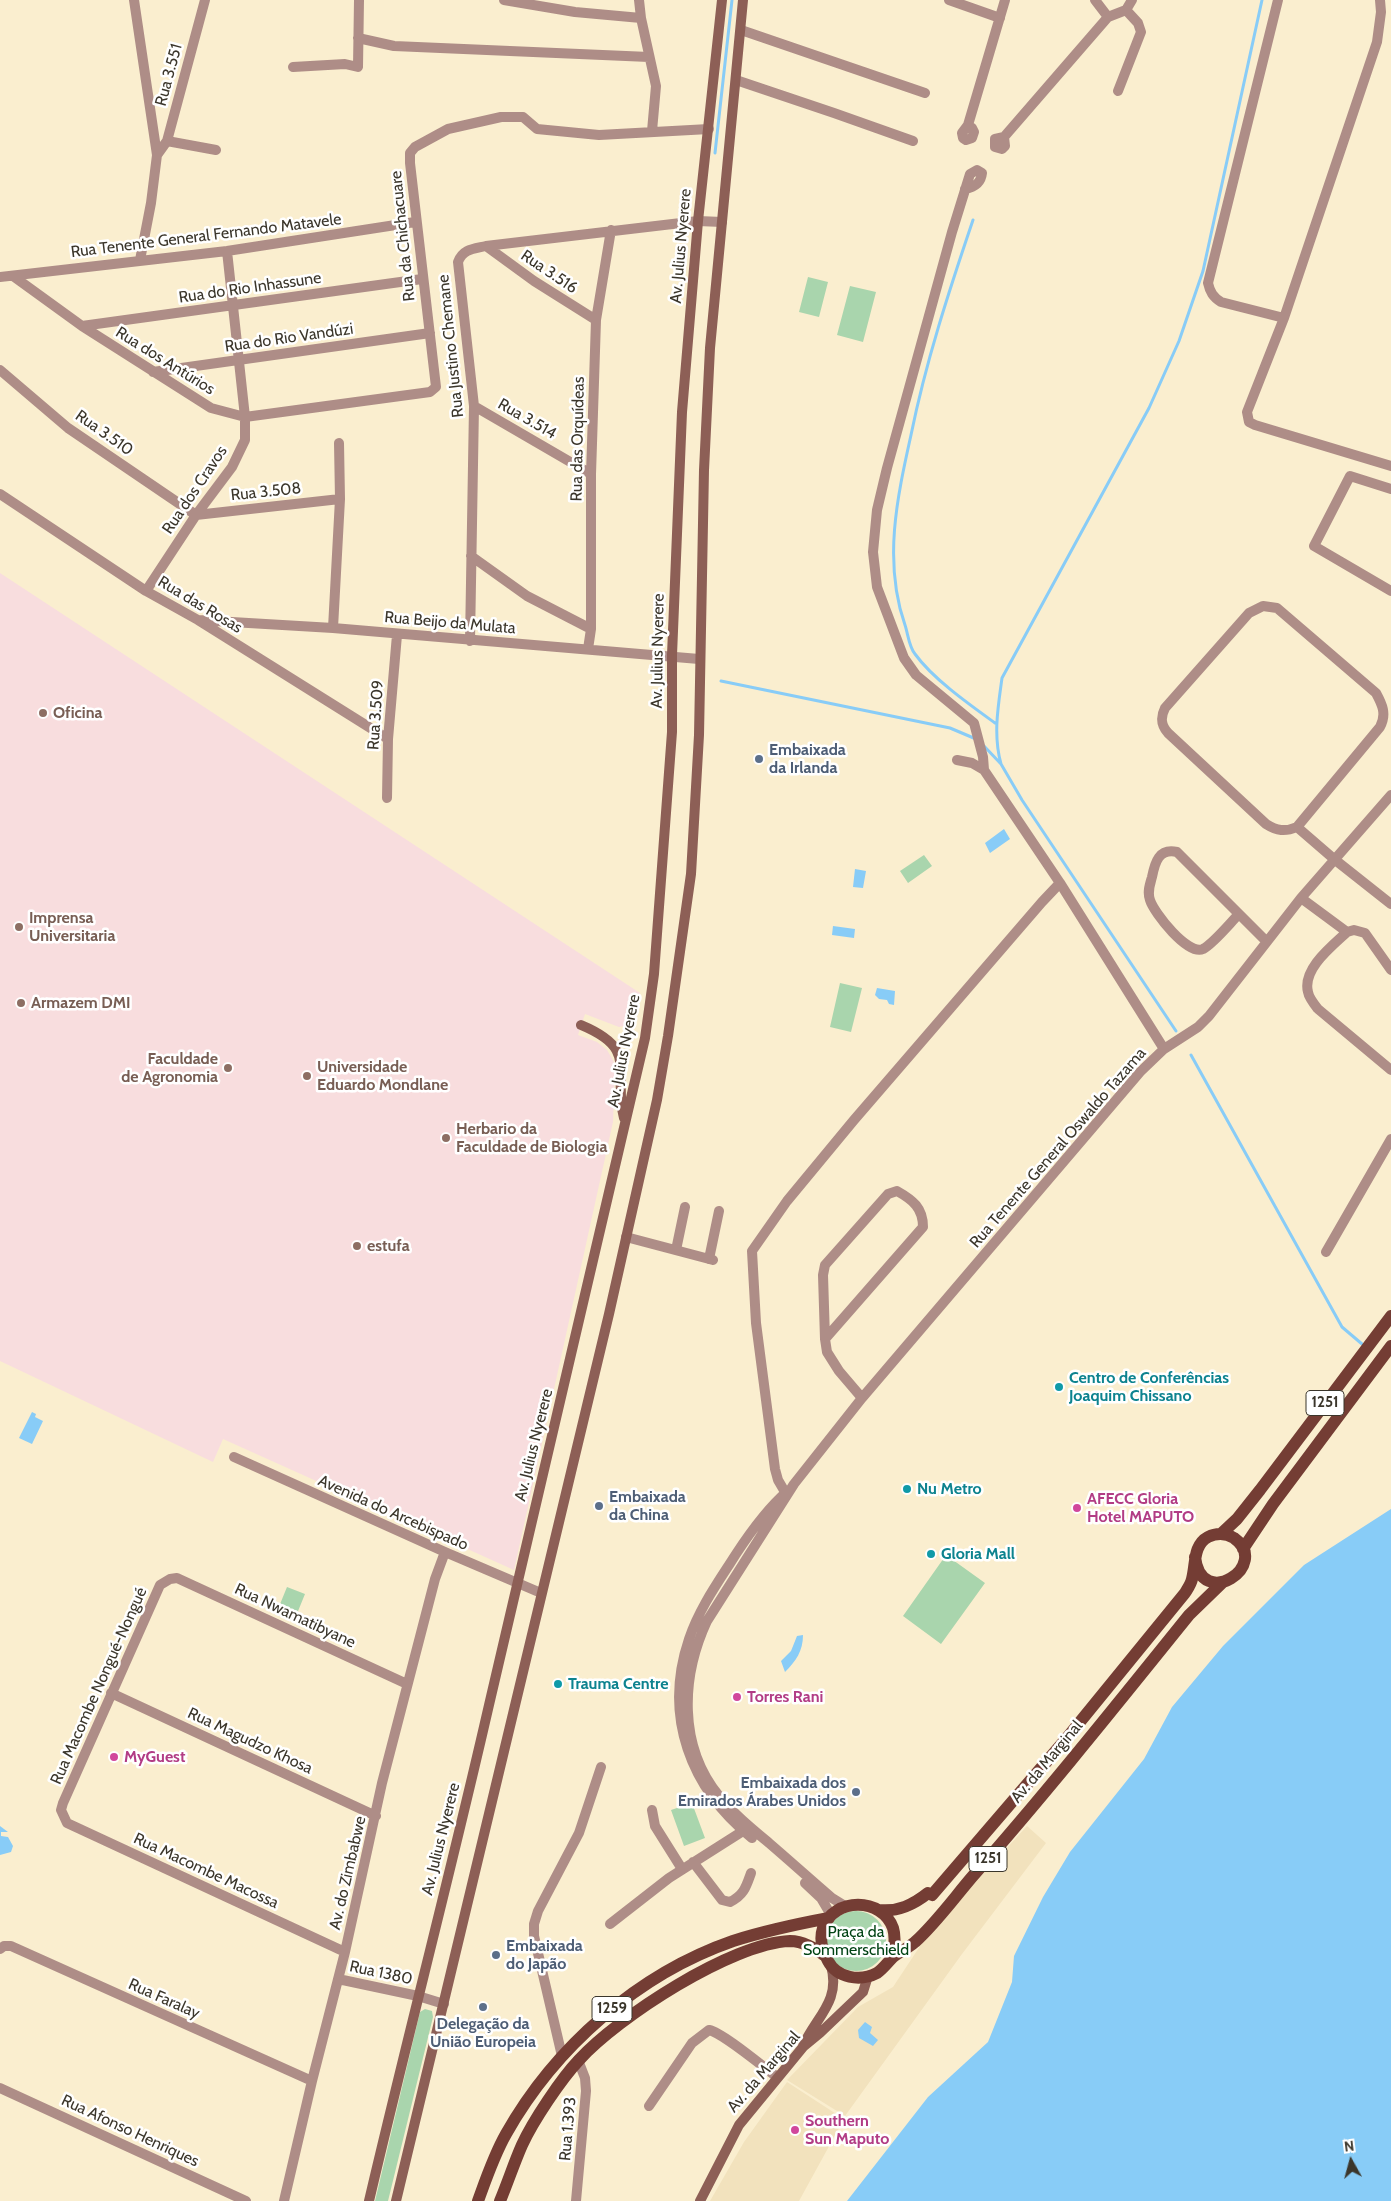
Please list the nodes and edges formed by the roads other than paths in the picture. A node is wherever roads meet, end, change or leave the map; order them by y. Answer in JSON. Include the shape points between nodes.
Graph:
{"nodes":[{"id":1,"x":134,"y":0,"type":"edge"},
{"id":2,"x":205,"y":0,"type":"edge"},
{"id":3,"x":359,"y":0,"type":"edge"},
{"id":4,"x":504,"y":0,"type":"edge"},
{"id":5,"x":569,"y":0,"type":"edge"},
{"id":6,"x":639,"y":0,"type":"edge"},
{"id":7,"x":722,"y":0,"type":"edge"},
{"id":8,"x":743,"y":0,"type":"edge"},
{"id":9,"x":949,"y":0,"type":"edge"},
{"id":10,"x":1005,"y":0,"type":"edge"},
{"id":11,"x":1095,"y":0,"type":"edge"},
{"id":12,"x":1132,"y":0,"type":"edge"},
{"id":13,"x":1278,"y":0,"type":"edge"},
{"id":14,"x":1380,"y":0,"type":"edge"},
{"id":15,"x":566,"y":10,"type":"junction"},
{"id":16,"x":1126,"y":10,"type":"junction"},
{"id":17,"x":1108,"y":16,"type":"junction"},
{"id":18,"x":641,"y":18,"type":"junction"},
{"id":19,"x":1000,"y":18,"type":"junction"},
{"id":20,"x":741,"y":30,"type":"junction"},
{"id":21,"x":358,"y":38,"type":"junction"},
{"id":22,"x":649,"y":57,"type":"junction"},
{"id":23,"x":294,"y":67,"type":"dead end"},
{"id":24,"x":736,"y":80,"type":"junction"},
{"id":25,"x":1118,"y":90,"type":"dead end"},
{"id":26,"x":925,"y":94,"type":"dead end"},
{"id":27,"x":968,"y":125,"type":"dead end"},
{"id":28,"x":709,"y":130,"type":"junction"},
{"id":29,"x":652,"y":132,"type":"junction"},
{"id":30,"x":1004,"y":137,"type":"dead end"},
{"id":31,"x":167,"y":141,"type":"junction"},
{"id":32,"x":913,"y":141,"type":"dead end"},
{"id":33,"x":216,"y":150,"type":"dead end"},
{"id":34,"x":157,"y":155,"type":"junction"},
{"id":35,"x":966,"y":189,"type":"dead end"},
{"id":36,"x":698,"y":220,"type":"junction"},
{"id":37,"x":415,"y":222,"type":"junction"},
{"id":38,"x":722,"y":222,"type":"junction"},
{"id":39,"x":611,"y":230,"type":"junction"},
{"id":40,"x":486,"y":246,"type":"junction"},
{"id":41,"x":227,"y":251,"type":"junction"},
{"id":42,"x":140,"y":260,"type":"junction"},
{"id":43,"x":0,"y":276,"type":"edge"},
{"id":44,"x":13,"y":276,"type":"junction"},
{"id":45,"x":422,"y":279,"type":"junction"},
{"id":46,"x":234,"y":305,"type":"junction"},
{"id":47,"x":1284,"y":318,"type":"junction"},
{"id":48,"x":596,"y":320,"type":"junction"},
{"id":49,"x":82,"y":326,"type":"junction"},
{"id":50,"x":430,"y":333,"type":"junction"},
{"id":51,"x":240,"y":360,"type":"junction"},
{"id":52,"x":153,"y":372,"type":"junction"},
{"id":53,"x":1,"y":375,"type":"edge"},
{"id":54,"x":436,"y":387,"type":"joint"},
{"id":55,"x":474,"y":406,"type":"junction"},
{"id":56,"x":246,"y":417,"type":"junction"},
{"id":57,"x":339,"y":443,"type":"dead end"},
{"id":58,"x":1391,"y":466,"type":"edge"},
{"id":59,"x":591,"y":474,"type":"junction"},
{"id":60,"x":1391,"y":489,"type":"edge"},
{"id":61,"x":0,"y":494,"type":"edge"},
{"id":62,"x":340,"y":499,"type":"junction"},
{"id":63,"x":196,"y":515,"type":"junction"},
{"id":64,"x":471,"y":556,"type":"junction"},
{"id":65,"x":146,"y":591,"type":"junction"},
{"id":66,"x":1391,"y":591,"type":"edge"},
{"id":67,"x":198,"y":620,"type":"junction"},
{"id":68,"x":333,"y":628,"type":"junction"},
{"id":69,"x":591,"y":629,"type":"junction"},
{"id":70,"x":398,"y":634,"type":"junction"},
{"id":71,"x":470,"y":641,"type":"junction"},
{"id":72,"x":588,"y":649,"type":"junction"},
{"id":73,"x":672,"y":655,"type":"junction"},
{"id":74,"x":699,"y":659,"type":"junction"},
{"id":75,"x":388,"y":739,"type":"junction"},
{"id":76,"x":957,"y":760,"type":"dead end"},
{"id":77,"x":984,"y":770,"type":"junction"},
{"id":78,"x":1391,"y":795,"type":"edge"},
{"id":79,"x":387,"y":798,"type":"dead end"},
{"id":80,"x":1297,"y":827,"type":"junction"},
{"id":81,"x":1334,"y":859,"type":"junction"},
{"id":82,"x":1060,"y":883,"type":"junction"},
{"id":83,"x":1068,"y":897,"type":"junction"},
{"id":84,"x":1301,"y":898,"type":"junction"},
{"id":85,"x":1042,"y":902,"type":"junction"},
{"id":86,"x":1391,"y":904,"type":"edge"},
{"id":87,"x":1239,"y":914,"type":"junction"},
{"id":88,"x":1347,"y":932,"type":"junction"},
{"id":89,"x":1266,"y":941,"type":"junction"},
{"id":90,"x":1391,"y":970,"type":"edge"},
{"id":91,"x":582,"y":1025,"type":"dead end"},
{"id":92,"x":1164,"y":1049,"type":"junction"},
{"id":93,"x":1391,"y":1070,"type":"edge"},
{"id":94,"x":625,"y":1122,"type":"junction"},
{"id":95,"x":1391,"y":1139,"type":"edge"},
{"id":96,"x":685,"y":1207,"type":"dead end"},
{"id":97,"x":719,"y":1211,"type":"dead end"},
{"id":98,"x":626,"y":1237,"type":"junction"},
{"id":99,"x":676,"y":1250,"type":"junction"},
{"id":100,"x":1326,"y":1252,"type":"dead end"},
{"id":101,"x":1391,"y":1316,"type":"edge"},
{"id":102,"x":824,"y":1339,"type":"junction"},
{"id":103,"x":1391,"y":1346,"type":"edge"},
{"id":104,"x":862,"y":1398,"type":"junction"},
{"id":105,"x":234,"y":1457,"type":"dead end"},
{"id":106,"x":794,"y":1484,"type":"junction"},
{"id":107,"x":785,"y":1492,"type":"junction"},
{"id":108,"x":1221,"y":1534,"type":"junction"},
{"id":109,"x":1242,"y":1549,"type":"junction"},
{"id":110,"x":445,"y":1552,"type":"junction"},
{"id":111,"x":1195,"y":1557,"type":"junction"},
{"id":112,"x":170,"y":1579,"type":"joint"},
{"id":113,"x":515,"y":1583,"type":"junction"},
{"id":114,"x":1222,"y":1583,"type":"junction"},
{"id":115,"x":541,"y":1593,"type":"junction"},
{"id":116,"x":407,"y":1684,"type":"junction"},
{"id":117,"x":111,"y":1693,"type":"junction"},
{"id":118,"x":601,"y":1767,"type":"dead end"},
{"id":119,"x":61,"y":1810,"type":"joint"},
{"id":120,"x":652,"y":1810,"type":"dead end"},
{"id":121,"x":376,"y":1816,"type":"junction"},
{"id":122,"x":743,"y":1831,"type":"junction"},
{"id":123,"x":693,"y":1862,"type":"junction"},
{"id":124,"x":682,"y":1869,"type":"junction"},
{"id":125,"x":751,"y":1873,"type":"dead end"},
{"id":126,"x":845,"y":1906,"type":"junction"},
{"id":127,"x":879,"y":1910,"type":"junction"},
{"id":128,"x":830,"y":1916,"type":"junction"},
{"id":129,"x":610,"y":1924,"type":"dead end"},
{"id":130,"x":2,"y":1948,"type":"edge"},
{"id":131,"x":346,"y":1952,"type":"junction"},
{"id":132,"x":824,"y":1955,"type":"junction"},
{"id":133,"x":892,"y":1958,"type":"junction"},
{"id":134,"x":831,"y":1966,"type":"junction"},
{"id":135,"x":868,"y":1976,"type":"junction"},
{"id":136,"x":338,"y":1980,"type":"junction"},
{"id":137,"x":418,"y":1996,"type":"junction"},
{"id":138,"x":444,"y":2004,"type":"junction"},
{"id":139,"x":803,"y":2047,"type":"junction"},
{"id":140,"x":562,"y":2056,"type":"junction"},
{"id":141,"x":578,"y":2060,"type":"junction"},
{"id":142,"x":777,"y":2077,"type":"junction"},
{"id":143,"x":312,"y":2081,"type":"junction"},
{"id":144,"x":0,"y":2088,"type":"edge"},
{"id":145,"x":649,"y":2106,"type":"dead end"},
{"id":146,"x":246,"y":2201,"type":"edge"},
{"id":147,"x":284,"y":2201,"type":"edge"},
{"id":148,"x":369,"y":2201,"type":"edge"},
{"id":149,"x":396,"y":2201,"type":"edge"},
{"id":150,"x":478,"y":2201,"type":"edge"},
{"id":151,"x":500,"y":2201,"type":"edge"},
{"id":152,"x":576,"y":2201,"type":"edge"},
{"id":153,"x":700,"y":2201,"type":"edge"}],
"edges":[{"from":1,"to":34,"type":"street"},
{"from":2,"to":31,"type":"street","name":"Rua 3.551"},
{"from":3,"to":21,"type":"street"},
{"from":4,"to":15,"type":"street"},
{"from":5,"to":15,"type":"street"},
{"from":6,"to":18,"type":"street"},
{"from":7,"to":28,"type":"main road","name":"Av. Julius Nyerere"},
{"from":8,"to":20,"type":"main road"},
{"from":9,"to":19,"type":"street"},
{"from":10,"to":19,"type":"street"},
{"from":11,"to":17,"type":"street"},
{"from":12,"to":16,"type":"street"},
{"from":13,"to":47,"type":"street","via":[[1208,283],[1214,298],[1221,302]]},
{"from":14,"to":47,"type":"street","via":[[1377,42]]},
{"from":15,"to":18,"type":"street"},
{"from":16,"to":17,"type":"street"},
{"from":16,"to":25,"type":"street","via":[[1136,20],[1141,32]]},
{"from":17,"to":30,"type":"street"},
{"from":18,"to":22,"type":"street"},
{"from":19,"to":27,"type":"street"},
{"from":20,"to":24,"type":"main road"},
{"from":20,"to":26,"type":"street"},
{"from":21,"to":22,"type":"street","via":[[394,46]]},
{"from":21,"to":23,"type":"street","via":[[358,67],[344,64]]},
{"from":22,"to":29,"type":"street","via":[[656,86]]},
{"from":24,"to":32,"type":"street"},
{"from":24,"to":38,"type":"main road"},
{"from":28,"to":29,"type":"street","name":"Rua da Chichacuare"},
{"from":28,"to":36,"type":"main road","name":"Av. Julius Nyerere"},
{"from":29,"to":37,"type":"street","name":"Rua da Chichacuare","via":[[599,135],[545,130],[536,129],[523,118],[501,117],[448,129],[410,153]]},
{"from":31,"to":33,"type":"street"},
{"from":31,"to":34,"type":"street","name":"Rua 3.551"},
{"from":34,"to":42,"type":"street"},
{"from":35,"to":77,"type":"street","via":[[887,468],[877,510],[873,552],[876,587],[904,658],[916,675],[974,723]]},
{"from":36,"to":38,"type":"street","name":"Rua Justino Chemane"},
{"from":36,"to":39,"type":"street","name":"Rua Justino Chemane"},
{"from":36,"to":73,"type":"main road","name":"Av. Julius Nyerere","via":[[682,412]]},
{"from":37,"to":41,"type":"street","name":"Rua Tenente General Fernando Matavele"},
{"from":37,"to":45,"type":"street","name":"Rua da Chichacuare"},
{"from":38,"to":74,"type":"main road","via":[[708,386]]},
{"from":39,"to":40,"type":"street","name":"Rua Justino Chemane"},
{"from":39,"to":48,"type":"street","name":"Rua das Orquídeas"},
{"from":40,"to":48,"type":"street","name":"Rua 3.516","via":[[534,282]]},
{"from":40,"to":55,"type":"street","name":"Rua Justino Chemane","via":[[466,250],[458,262]]},
{"from":41,"to":42,"type":"street","name":"Rua Tenente General Fernando Matavele"},
{"from":41,"to":46,"type":"street","name":"Rua dos Cravos"},
{"from":42,"to":44,"type":"street","name":"Rua Tenente General Fernando Matavele"},
{"from":43,"to":44,"type":"street","name":"Rua Tenente General Fernando Matavele"},
{"from":44,"to":49,"type":"street","name":"Rua dos Antúrios"},
{"from":45,"to":46,"type":"street","name":"Rua do Rio Inhassune"},
{"from":45,"to":50,"type":"street","name":"Rua da Chichacuare"},
{"from":46,"to":49,"type":"street","name":"Rua do Rio Inhassune"},
{"from":46,"to":51,"type":"street","name":"Rua dos Cravos"},
{"from":47,"to":58,"type":"street","via":[[1246,412],[1249,422]]},
{"from":48,"to":59,"type":"street","name":"Rua das Orquídeas"},
{"from":49,"to":52,"type":"street","name":"Rua dos Antúrios"},
{"from":50,"to":51,"type":"street","name":"Rua do Rio Vandúzi"},
{"from":50,"to":54,"type":"street","name":"Rua da Chichacuare"},
{"from":51,"to":52,"type":"street","name":"Rua do Rio Vandúzi"},
{"from":51,"to":56,"type":"street","name":"Rua dos Cravos"},
{"from":52,"to":56,"type":"street","name":"Rua dos Antúrios","via":[[211,408]]},
{"from":53,"to":63,"type":"street","name":"Rua 3.510","via":[[68,428]]},
{"from":54,"to":56,"type":"street","name":"Rua dos Antúrios","via":[[430,392]]},
{"from":55,"to":59,"type":"street","name":"Rua 3.514"},
{"from":55,"to":64,"type":"street","name":"Rua Justino Chemane"},
{"from":56,"to":63,"type":"street","name":"Rua dos Cravos","via":[[245,440],[232,468]]},
{"from":57,"to":62,"type":"street"},
{"from":59,"to":69,"type":"street","name":"Rua das Orquídeas"},
{"from":60,"to":66,"type":"street","via":[[1350,476],[1314,546]]},
{"from":61,"to":65,"type":"street","name":"Rua das Rosas"},
{"from":62,"to":63,"type":"street","name":"Rua 3.508"},
{"from":62,"to":68,"type":"street"},
{"from":63,"to":65,"type":"street","name":"Rua dos Cravos"},
{"from":64,"to":69,"type":"street","via":[[527,596]]},
{"from":64,"to":71,"type":"street","name":"Rua Justino Chemane"},
{"from":65,"to":67,"type":"street","name":"Rua das Rosas"},
{"from":67,"to":68,"type":"street","name":"Rua Beijo da Mulata"},
{"from":67,"to":75,"type":"street","name":"Rua das Rosas"},
{"from":68,"to":70,"type":"street","name":"Rua Beijo da Mulata"},
{"from":69,"to":72,"type":"street","name":"Rua das Orquídeas"},
{"from":70,"to":71,"type":"street","name":"Rua Beijo da Mulata"},
{"from":70,"to":75,"type":"street","name":"Rua 3.509"},
{"from":71,"to":72,"type":"street","name":"Rua Beijo da Mulata"},
{"from":72,"to":73,"type":"street","name":"Rua Beijo da Mulata"},
{"from":73,"to":74,"type":"street","name":"Rua Beijo da Mulata"},
{"from":73,"to":94,"type":"main road","name":"Av. Julius Nyerere","via":[[672,732],[654,974],[645,1038]]},
{"from":74,"to":98,"type":"main road","via":[[699,735],[691,874],[657,1100]]},
{"from":75,"to":79,"type":"street","name":"Rua 3.509"},
{"from":76,"to":77,"type":"street"},
{"from":77,"to":82,"type":"street"},
{"from":78,"to":81,"type":"street","name":"Rua Tenente General Oswaldo Tazama"},
{"from":80,"to":80,"type":"street","via":[[1280,830],[1266,824],[1168,733],[1162,721],[1165,708],[1248,613],[1263,606],[1277,608],[1376,693],[1384,711],[1380,726]]},
{"from":80,"to":81,"type":"street"},
{"from":81,"to":84,"type":"street","name":"Rua Tenente General Oswaldo Tazama"},
{"from":81,"to":86,"type":"street"},
{"from":82,"to":83,"type":"street"},
{"from":82,"to":85,"type":"street"},
{"from":83,"to":85,"type":"street","via":[[1054,896]]},
{"from":83,"to":92,"type":"street"},
{"from":84,"to":88,"type":"street"},
{"from":84,"to":89,"type":"street","name":"Rua Tenente General Oswaldo Tazama"},
{"from":85,"to":107,"type":"street","via":[[854,1120],[787,1201],[752,1251],[756,1323],[775,1470]]},
{"from":87,"to":87,"type":"street","via":[[1177,852],[1164,852],[1157,857],[1149,897],[1156,912],[1186,946],[1196,950],[1204,948]]},
{"from":87,"to":89,"type":"street"},
{"from":88,"to":90,"type":"street","via":[[1365,933]]},
{"from":88,"to":93,"type":"street","via":[[1314,967],[1308,993],[1318,1009]]},
{"from":89,"to":92,"type":"street","name":"Rua Tenente General Oswaldo Tazama","via":[[1209,1016]]},
{"from":91,"to":94,"type":"main road","via":[[611,1041],[618,1050],[621,1107]]},
{"from":92,"to":104,"type":"street","name":"Rua Tenente General Oswaldo Tazama","via":[[1119,1095]]},
{"from":94,"to":113,"type":"main road","name":"Av. Julius Nyerere"},
{"from":95,"to":100,"type":"street"},
{"from":96,"to":99,"type":"street"},
{"from":97,"to":99,"type":"street","via":[[711,1259]]},
{"from":98,"to":99,"type":"street"},
{"from":98,"to":115,"type":"main road"},
{"from":101,"to":108,"type":"main road","name":"Av. da Marginal","number":"1251","via":[[1248,1505]]},
{"from":102,"to":102,"type":"street","via":[[822,1293],[825,1265],[888,1194],[897,1191],[918,1206],[923,1227]]},
{"from":102,"to":104,"type":"street","via":[[827,1352],[839,1371]]},
{"from":103,"to":109,"type":"main road","name":"Av. da Marginal","number":"1251"},
{"from":104,"to":106,"type":"street","name":"Rua Tenente General Oswaldo Tazama"},
{"from":105,"to":110,"type":"street","name":"Avenida do Arcebispado"},
{"from":106,"to":107,"type":"street","name":"Rua Tenente General Oswaldo Tazama"},
{"from":106,"to":126,"type":"street","name":"Rua Tenente General Oswaldo Tazama","via":[[728,1585],[697,1642],[688,1681],[688,1722],[706,1777],[718,1795],[749,1827]]},
{"from":107,"to":122,"type":"street","name":"Rua Tenente General Oswaldo Tazama","via":[[746,1540],[709,1595],[690,1638],[680,1680],[681,1722],[691,1759],[712,1798]]},
{"from":108,"to":109,"type":"main road","via":[[1234,1538]]},
{"from":108,"to":111,"type":"main road","name":"Av. da Marginal","number":"1251","via":[[1202,1541]]},
{"from":109,"to":114,"type":"main road","name":"Av. da Marginal","number":"1251","via":[[1244,1564],[1241,1571]]},
{"from":110,"to":113,"type":"street","name":"Avenida do Arcebispado"},
{"from":110,"to":116,"type":"street","name":"Av. do Zimbabwe"},
{"from":111,"to":114,"type":"main road","via":[[1200,1572],[1206,1578]]},
{"from":111,"to":127,"type":"main road","name":"Av. da Marginal","number":"1251","via":[[1192,1580],[1186,1593],[932,1895],[928,1893],[913,1905]]},
{"from":112,"to":116,"type":"street","name":"Rua Nwamatibyane","via":[[177,1578]]},
{"from":112,"to":117,"type":"street","name":"Rua Macombe Nongué-Nongué","via":[[160,1585]]},
{"from":113,"to":115,"type":"street","name":"Avenida do Arcebispado"},
{"from":113,"to":137,"type":"main road","name":"Av. Julius Nyerere","via":[[489,1706]]},
{"from":114,"to":133,"type":"main road","name":"Av. da Marginal","number":"1251","via":[[1190,1615],[935,1921],[915,1942]]},
{"from":115,"to":138,"type":"main road"},
{"from":116,"to":121,"type":"street","name":"Av. do Zimbabwe"},
{"from":117,"to":119,"type":"street","name":"Rua Macombe Nongué-Nongué"},
{"from":117,"to":121,"type":"street","name":"Rua Magudzo Khosa"},
{"from":118,"to":140,"type":"street","via":[[579,1832],[534,1924]]},
{"from":119,"to":131,"type":"street","name":"Rua Macombe Macossa","via":[[67,1823]]},
{"from":120,"to":124,"type":"street","via":[[655,1826]]},
{"from":121,"to":131,"type":"street","name":"Av. do Zimbabwe"},
{"from":122,"to":123,"type":"street"},
{"from":122,"to":128,"type":"street","name":"Rua Tenente General Oswaldo Tazama","via":[[821,1898]]},
{"from":123,"to":124,"type":"street"},
{"from":123,"to":125,"type":"street","via":[[722,1900],[730,1902],[740,1897]]},
{"from":124,"to":129,"type":"street"},
{"from":126,"to":127,"type":"main road","name":"Av. da Marginal","number":"1251","via":[[862,1904]]},
{"from":126,"to":128,"type":"main road"},
{"from":127,"to":133,"type":"main road","via":[[892,1927],[895,1937]]},
{"from":128,"to":132,"type":"main road","via":[[821,1935]]},
{"from":128,"to":140,"type":"main road","number":"1259","via":[[741,1939],[687,1961],[606,2014]]},
{"from":130,"to":143,"type":"street","name":"Rua Faralay","via":[[10,1946]]},
{"from":131,"to":136,"type":"street","name":"Av. do Zimbabwe"},
{"from":132,"to":134,"type":"main road"},
{"from":132,"to":141,"type":"main road","via":[[802,1942],[790,1941],[743,1952],[663,1993]]},
{"from":133,"to":135,"type":"main road","name":"Av. da Marginal","number":"1251"},
{"from":134,"to":135,"type":"main road","via":[[848,1977]]},
{"from":134,"to":139,"type":"main road","via":[[834,1983],[828,2007],[809,2032]]},
{"from":135,"to":139,"type":"main road","name":"Av. da Marginal","number":"1251","via":[[863,1992]]},
{"from":136,"to":137,"type":"street","name":"Rua 1380"},
{"from":136,"to":143,"type":"street","name":"Av. do Zimbabwe"},
{"from":137,"to":138,"type":"street","name":"Rua 1380"},
{"from":137,"to":148,"type":"main road","name":"Av. Julius Nyerere"},
{"from":138,"to":149,"type":"main road"},
{"from":139,"to":142,"type":"main road","name":"Av. da Marginal","number":"1251"},
{"from":140,"to":150,"type":"main road","number":"1259","via":[[505,2135]]},
{"from":141,"to":151,"type":"main road","via":[[523,2144]]},
{"from":141,"to":152,"type":"street","name":"Rua 1.393","via":[[586,2078],[586,2090]]},
{"from":142,"to":145,"type":"street","via":[[725,2038],[709,2030],[692,2043]]},
{"from":142,"to":153,"type":"main road","name":"Av. da Marginal","number":"1251","via":[[739,2125]]},
{"from":143,"to":147,"type":"street","name":"Av. do Zimbabwe"},
{"from":144,"to":146,"type":"street","name":"Rua Afonso Henriques"}]}
